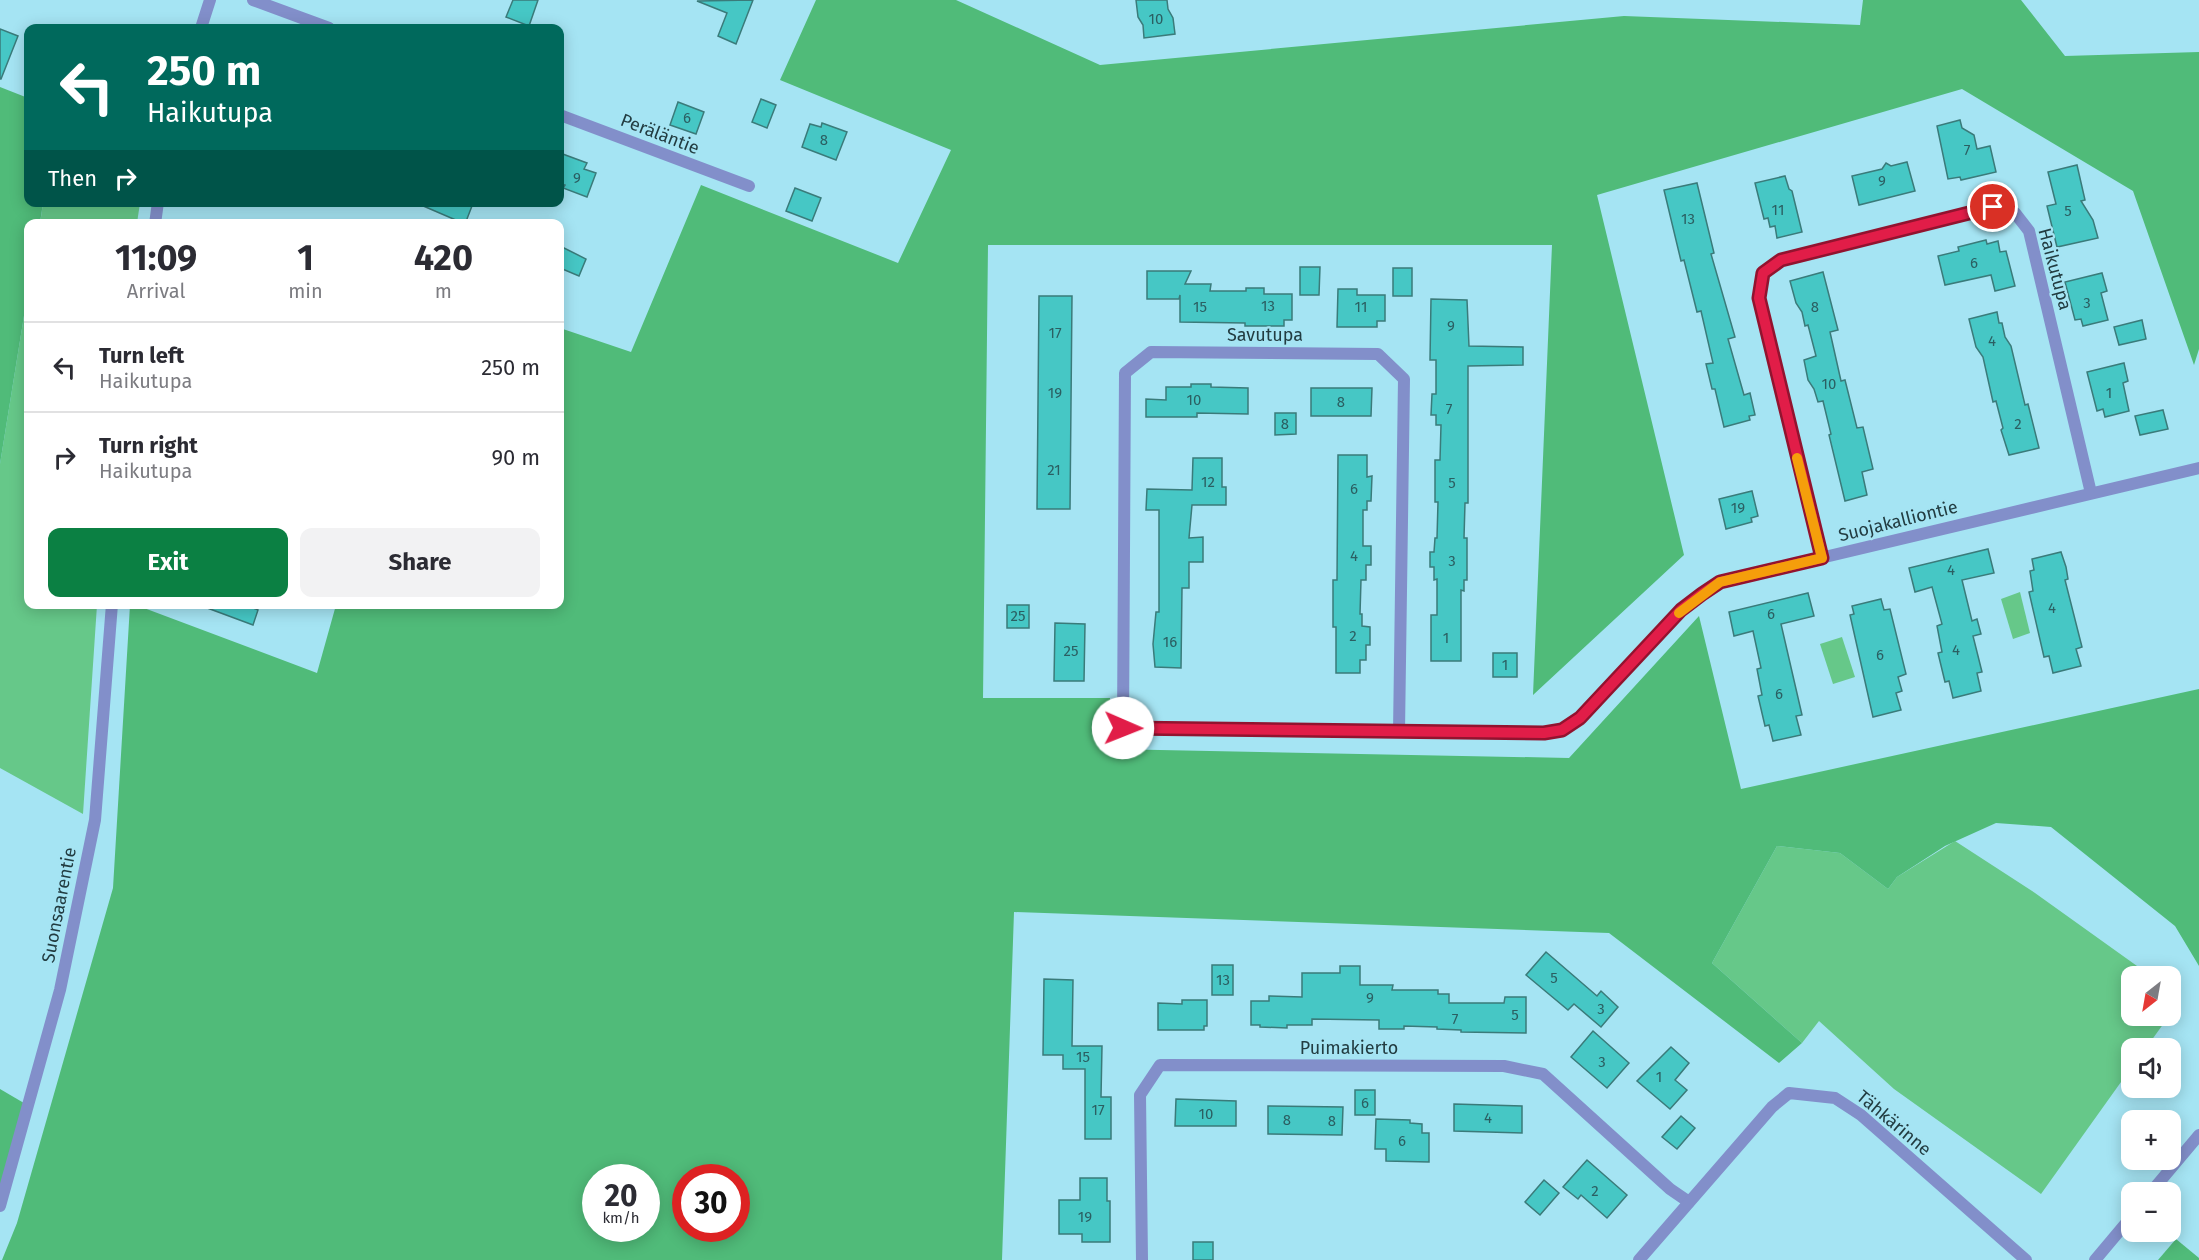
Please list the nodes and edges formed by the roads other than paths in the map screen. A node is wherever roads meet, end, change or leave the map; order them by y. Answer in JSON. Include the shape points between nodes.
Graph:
{"nodes":[{"id":1,"x":210,"y":0,"type":"edge"},
{"id":2,"x":253,"y":0,"type":"edge"},
{"id":3,"x":202,"y":24,"type":"edge"},
{"id":4,"x":318,"y":24,"type":"edge"},
{"id":5,"x":564,"y":117,"type":"edge"},
{"id":6,"x":748,"y":186,"type":"dead end"},
{"id":7,"x":2199,"y":468,"type":"edge"},
{"id":8,"x":2091,"y":493,"type":"junction"},
{"id":9,"x":1822,"y":558,"type":"junction"},
{"id":10,"x":112,"y":609,"type":"edge"},
{"id":11,"x":1123,"y":728,"type":"joint"},
{"id":12,"x":1399,"y":732,"type":"junction"},
{"id":13,"x":2199,"y":1136,"type":"edge"},
{"id":14,"x":2160,"y":1182,"type":"edge"},
{"id":15,"x":1689,"y":1203,"type":"junction"},
{"id":16,"x":0,"y":1206,"type":"edge"},
{"id":17,"x":2121,"y":1229,"type":"edge"},
{"id":18,"x":1142,"y":1260,"type":"edge"},
{"id":19,"x":1639,"y":1260,"type":"edge"},
{"id":20,"x":2026,"y":1260,"type":"edge"},
{"id":21,"x":2095,"y":1260,"type":"edge"}],
"edges":[{"from":1,"to":3,"type":"street"},
{"from":2,"to":4,"type":"street"},
{"from":5,"to":6,"type":"street","name":"Peräläntie"},
{"from":7,"to":8,"type":"street","name":"Suojakalliontie"},
{"from":8,"to":9,"type":"street","name":"Suojakalliontie"},
{"from":8,"to":9,"type":"street","name":"Haikutupa","via":[[2029,231],[2016,213],[1993,207],[1781,260],[1763,273],[1759,298]]},
{"from":9,"to":12,"type":"street","name":"Suojakalliontie","via":[[1720,582],[1681,610],[1580,718],[1562,730]]},
{"from":10,"to":16,"type":"street","name":"Suonsaarentie","via":[[95,820],[60,990]]},
{"from":11,"to":12,"type":"street","name":"Suojakalliontie"},
{"from":11,"to":12,"type":"street","name":"Savutupa","via":[[1125,373],[1151,352],[1378,354],[1404,379]]},
{"from":13,"to":14,"type":"street"},
{"from":15,"to":18,"type":"street","name":"Puimakierto","via":[[1543,1074],[1504,1066],[1160,1065],[1140,1095]]},
{"from":15,"to":19,"type":"street","name":"Tähkärinne"},
{"from":15,"to":20,"type":"street","name":"Tähkärinne","via":[[1772,1107],[1789,1093],[1835,1098],[1860,1115]]},
{"from":17,"to":21,"type":"street"}]}
